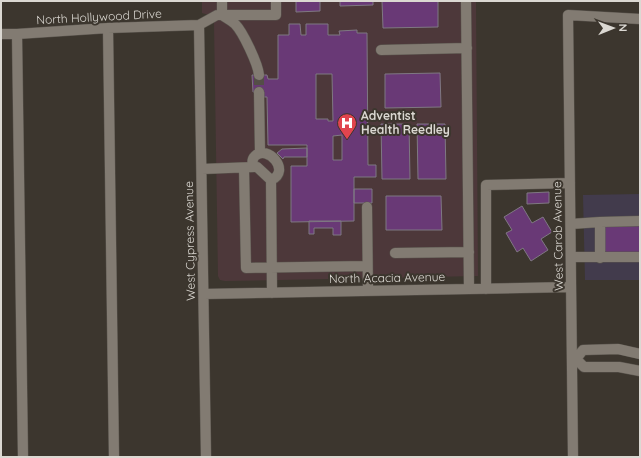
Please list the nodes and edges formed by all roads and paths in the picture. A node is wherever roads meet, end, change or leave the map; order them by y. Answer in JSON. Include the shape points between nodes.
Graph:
{"nodes":[{"id":1,"x":222,"y":1,"type":"edge"},
{"id":2,"x":276,"y":1,"type":"edge"},
{"id":3,"x":466,"y":1,"type":"edge"},
{"id":4,"x":222,"y":15,"type":"junction"},
{"id":5,"x":640,"y":20,"type":"edge"},
{"id":6,"x":199,"y":26,"type":"junction"},
{"id":7,"x":108,"y":28,"type":"junction"},
{"id":8,"x":1,"y":34,"type":"edge"},
{"id":9,"x":17,"y":34,"type":"junction"},
{"id":10,"x":466,"y":48,"type":"junction"},
{"id":11,"x":381,"y":50,"type":"dead end"},
{"id":12,"x":259,"y":75,"type":"tunnel mouth"},
{"id":13,"x":259,"y":92,"type":"tunnel mouth"},
{"id":14,"x":260,"y":153,"type":"junction"},
{"id":15,"x":249,"y":168,"type":"junction"},
{"id":16,"x":202,"y":169,"type":"junction"},
{"id":17,"x":272,"y":180,"type":"junction"},
{"id":18,"x":570,"y":184,"type":"junction"},
{"id":19,"x":367,"y":206,"type":"dead end"},
{"id":20,"x":640,"y":221,"type":"edge"},
{"id":21,"x":600,"y":222,"type":"junction"},
{"id":22,"x":571,"y":224,"type":"junction"},
{"id":23,"x":469,"y":252,"type":"junction"},
{"id":24,"x":394,"y":253,"type":"dead end"},
{"id":25,"x":571,"y":257,"type":"junction"},
{"id":26,"x":640,"y":257,"type":"edge"},
{"id":27,"x":600,"y":258,"type":"junction"},
{"id":28,"x":367,"y":266,"type":"junction"},
{"id":29,"x":272,"y":268,"type":"junction"},
{"id":30,"x":572,"y":287,"type":"junction"},
{"id":31,"x":469,"y":289,"type":"junction"},
{"id":32,"x":486,"y":289,"type":"junction"},
{"id":33,"x":368,"y":291,"type":"junction"},
{"id":34,"x":272,"y":293,"type":"junction"},
{"id":35,"x":204,"y":294,"type":"junction"},
{"id":36,"x":601,"y":349,"type":"junction"},
{"id":37,"x":640,"y":354,"type":"edge"},
{"id":38,"x":574,"y":359,"type":"junction"},
{"id":39,"x":602,"y":366,"type":"junction"},
{"id":40,"x":640,"y":371,"type":"edge"},
{"id":41,"x":24,"y":457,"type":"edge"},
{"id":42,"x":114,"y":457,"type":"edge"},
{"id":43,"x":206,"y":457,"type":"edge"},
{"id":44,"x":573,"y":457,"type":"edge"}],
"edges":[{"from":1,"to":4,"type":"street"},
{"from":2,"to":4,"type":"street","via":[[276,15]]},
{"from":3,"to":10,"type":"street"},
{"from":4,"to":6,"type":"street","via":[[217,15]]},
{"from":4,"to":12,"type":"street","via":[[240,31],[255,60]]},
{"from":5,"to":18,"type":"street","name":"West Carob Avenue","via":[[568,15]]},
{"from":6,"to":7,"type":"street","name":"North Hollywood Drive"},
{"from":6,"to":16,"type":"street","name":"West Cypress Avenue"},
{"from":7,"to":9,"type":"street","name":"North Hollywood Drive"},
{"from":7,"to":42,"type":"street"},
{"from":8,"to":9,"type":"street","name":"North Hollywood Drive"},
{"from":9,"to":41,"type":"street"},
{"from":10,"to":11,"type":"street"},
{"from":10,"to":23,"type":"street"},
{"from":13,"to":14,"type":"street"},
{"from":14,"to":15,"type":"street","via":[[253,159]]},
{"from":14,"to":17,"type":"street","via":[[269,154],[279,166],[278,175]]},
{"from":15,"to":16,"type":"street"},
{"from":15,"to":17,"type":"street","via":[[257,167]]},
{"from":15,"to":29,"type":"street","via":[[246,268]]},
{"from":16,"to":35,"type":"street","name":"West Cypress Avenue"},
{"from":17,"to":29,"type":"street"},
{"from":18,"to":22,"type":"street","name":"West Carob Avenue"},
{"from":18,"to":32,"type":"street","via":[[486,185]]},
{"from":19,"to":28,"type":"street"},
{"from":20,"to":21,"type":"street"},
{"from":21,"to":22,"type":"street"},
{"from":21,"to":27,"type":"street"},
{"from":22,"to":25,"type":"street","name":"West Carob Avenue"},
{"from":23,"to":24,"type":"street"},
{"from":23,"to":31,"type":"street"},
{"from":25,"to":27,"type":"street"},
{"from":25,"to":30,"type":"street","name":"West Carob Avenue"},
{"from":26,"to":27,"type":"street"},
{"from":28,"to":29,"type":"street"},
{"from":28,"to":33,"type":"street"},
{"from":29,"to":34,"type":"street"},
{"from":30,"to":32,"type":"street","name":"North Acacia Avenue"},
{"from":30,"to":38,"type":"street","name":"West Carob Avenue"},
{"from":31,"to":32,"type":"street","name":"North Acacia Avenue"},
{"from":31,"to":33,"type":"street","name":"North Acacia Avenue"},
{"from":33,"to":34,"type":"street","name":"North Acacia Avenue"},
{"from":34,"to":35,"type":"street","name":"North Acacia Avenue"},
{"from":35,"to":43,"type":"street","name":"West Cypress Avenue"},
{"from":36,"to":37,"type":"street","via":[[618,349]]},
{"from":36,"to":38,"type":"street","via":[[583,350]]},
{"from":36,"to":39,"type":"street"},
{"from":38,"to":39,"type":"street","via":[[584,366]]},
{"from":38,"to":44,"type":"street","name":"West Carob Avenue"},
{"from":39,"to":40,"type":"street"}]}
